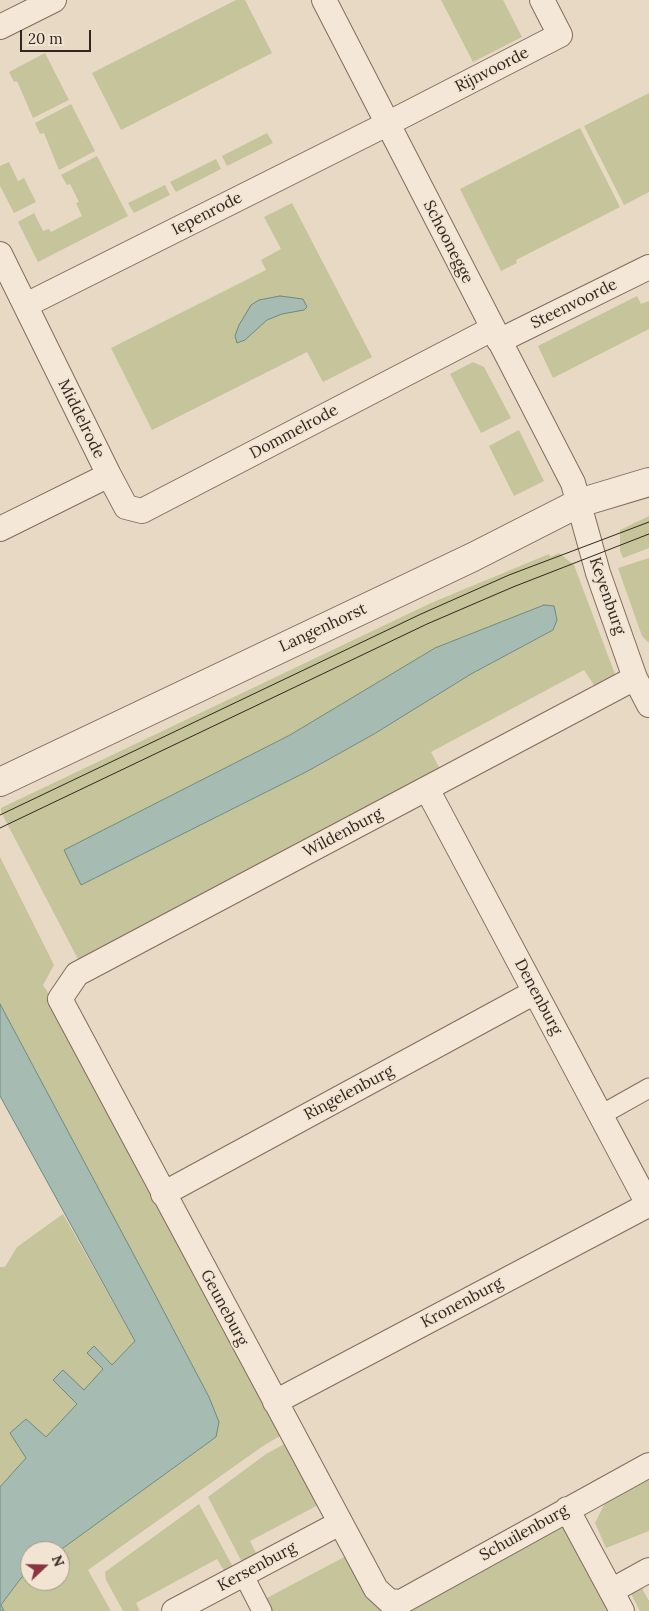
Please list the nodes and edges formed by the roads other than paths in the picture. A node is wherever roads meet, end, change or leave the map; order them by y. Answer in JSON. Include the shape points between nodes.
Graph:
{"nodes":[{"id":1,"x":54,"y":0,"type":"edge"},
{"id":2,"x":324,"y":0,"type":"edge"},
{"id":3,"x":542,"y":0,"type":"edge"},
{"id":4,"x":0,"y":27,"type":"edge"},
{"id":5,"x":389,"y":123,"type":"junction"},
{"id":6,"x":0,"y":254,"type":"edge"},
{"id":7,"x":649,"y":266,"type":"edge"},
{"id":8,"x":26,"y":305,"type":"junction"},
{"id":9,"x":496,"y":335,"type":"junction"},
{"id":10,"x":108,"y":475,"type":"junction"},
{"id":11,"x":649,"y":482,"type":"edge"},
{"id":12,"x":576,"y":493,"type":"junction"},
{"id":13,"x":0,"y":529,"type":"edge"},
{"id":14,"x":635,"y":678,"type":"junction"},
{"id":15,"x":649,"y":705,"type":"edge"},
{"id":16,"x":0,"y":782,"type":"edge"},
{"id":17,"x":427,"y":789,"type":"junction"},
{"id":18,"x":535,"y":992,"type":"junction"},
{"id":19,"x":60,"y":999,"type":"joint"},
{"id":20,"x":649,"y":1088,"type":"edge"},
{"id":21,"x":602,"y":1115,"type":"junction"},
{"id":22,"x":163,"y":1194,"type":"junction"},
{"id":23,"x":649,"y":1206,"type":"edge"},
{"id":24,"x":275,"y":1402,"type":"junction"},
{"id":25,"x":649,"y":1465,"type":"edge"},
{"id":26,"x":567,"y":1509,"type":"junction"},
{"id":27,"x":340,"y":1523,"type":"junction"},
{"id":28,"x":649,"y":1570,"type":"edge"},
{"id":29,"x":244,"y":1574,"type":"junction"},
{"id":30,"x":616,"y":1601,"type":"edge"},
{"id":31,"x":400,"y":1602,"type":"joint"},
{"id":32,"x":174,"y":1611,"type":"edge"},
{"id":33,"x":262,"y":1611,"type":"edge"}],
"edges":[{"from":1,"to":4,"type":"street"},
{"from":2,"to":5,"type":"street","name":"Schoonegge"},
{"from":3,"to":5,"type":"street","name":"Rijnvoorde","via":[[560,35]]},
{"from":5,"to":8,"type":"street","name":"Iepenrode"},
{"from":5,"to":9,"type":"street","name":"Schoonegge"},
{"from":6,"to":8,"type":"street","name":"Middelrode"},
{"from":7,"to":9,"type":"street","name":"Steenvoorde"},
{"from":8,"to":10,"type":"street","name":"Middelrode"},
{"from":9,"to":10,"type":"street","name":"Dommelrode","via":[[142,511],[126,507]]},
{"from":9,"to":12,"type":"street","name":"Schoonegge"},
{"from":10,"to":13,"type":"street","name":"Middelrode"},
{"from":11,"to":12,"type":"street","name":"Langenhorst"},
{"from":12,"to":14,"type":"street","name":"Keyenburg","via":[[598,573]]},
{"from":12,"to":16,"type":"street","name":"Langenhorst","via":[[473,557]]},
{"from":14,"to":15,"type":"street","name":"Keyenburg"},
{"from":14,"to":17,"type":"street","name":"Wildenburg"},
{"from":17,"to":18,"type":"street","name":"Denenburg"},
{"from":17,"to":19,"type":"street","name":"Wildenburg","via":[[77,974]]},
{"from":18,"to":21,"type":"street","name":"Denenburg"},
{"from":18,"to":22,"type":"street","name":"Ringelenburg"},
{"from":19,"to":22,"type":"street","name":"Geuneburg"},
{"from":20,"to":21,"type":"street"},
{"from":21,"to":23,"type":"street","name":"Denenburg"},
{"from":22,"to":24,"type":"street","name":"Geuneburg"},
{"from":23,"to":24,"type":"street","name":"Kronenburg"},
{"from":24,"to":27,"type":"street","name":"Geuneburg"},
{"from":25,"to":26,"type":"street","name":"Schuilenburg"},
{"from":26,"to":30,"type":"street"},
{"from":26,"to":31,"type":"street","name":"Schuilenburg"},
{"from":27,"to":29,"type":"street","name":"Kersenburg"},
{"from":27,"to":31,"type":"street","name":"Geuneburg","via":[[376,1589],[389,1601]]},
{"from":28,"to":30,"type":"street"},
{"from":29,"to":32,"type":"street","name":"Kersenburg"},
{"from":29,"to":33,"type":"street"}]}
